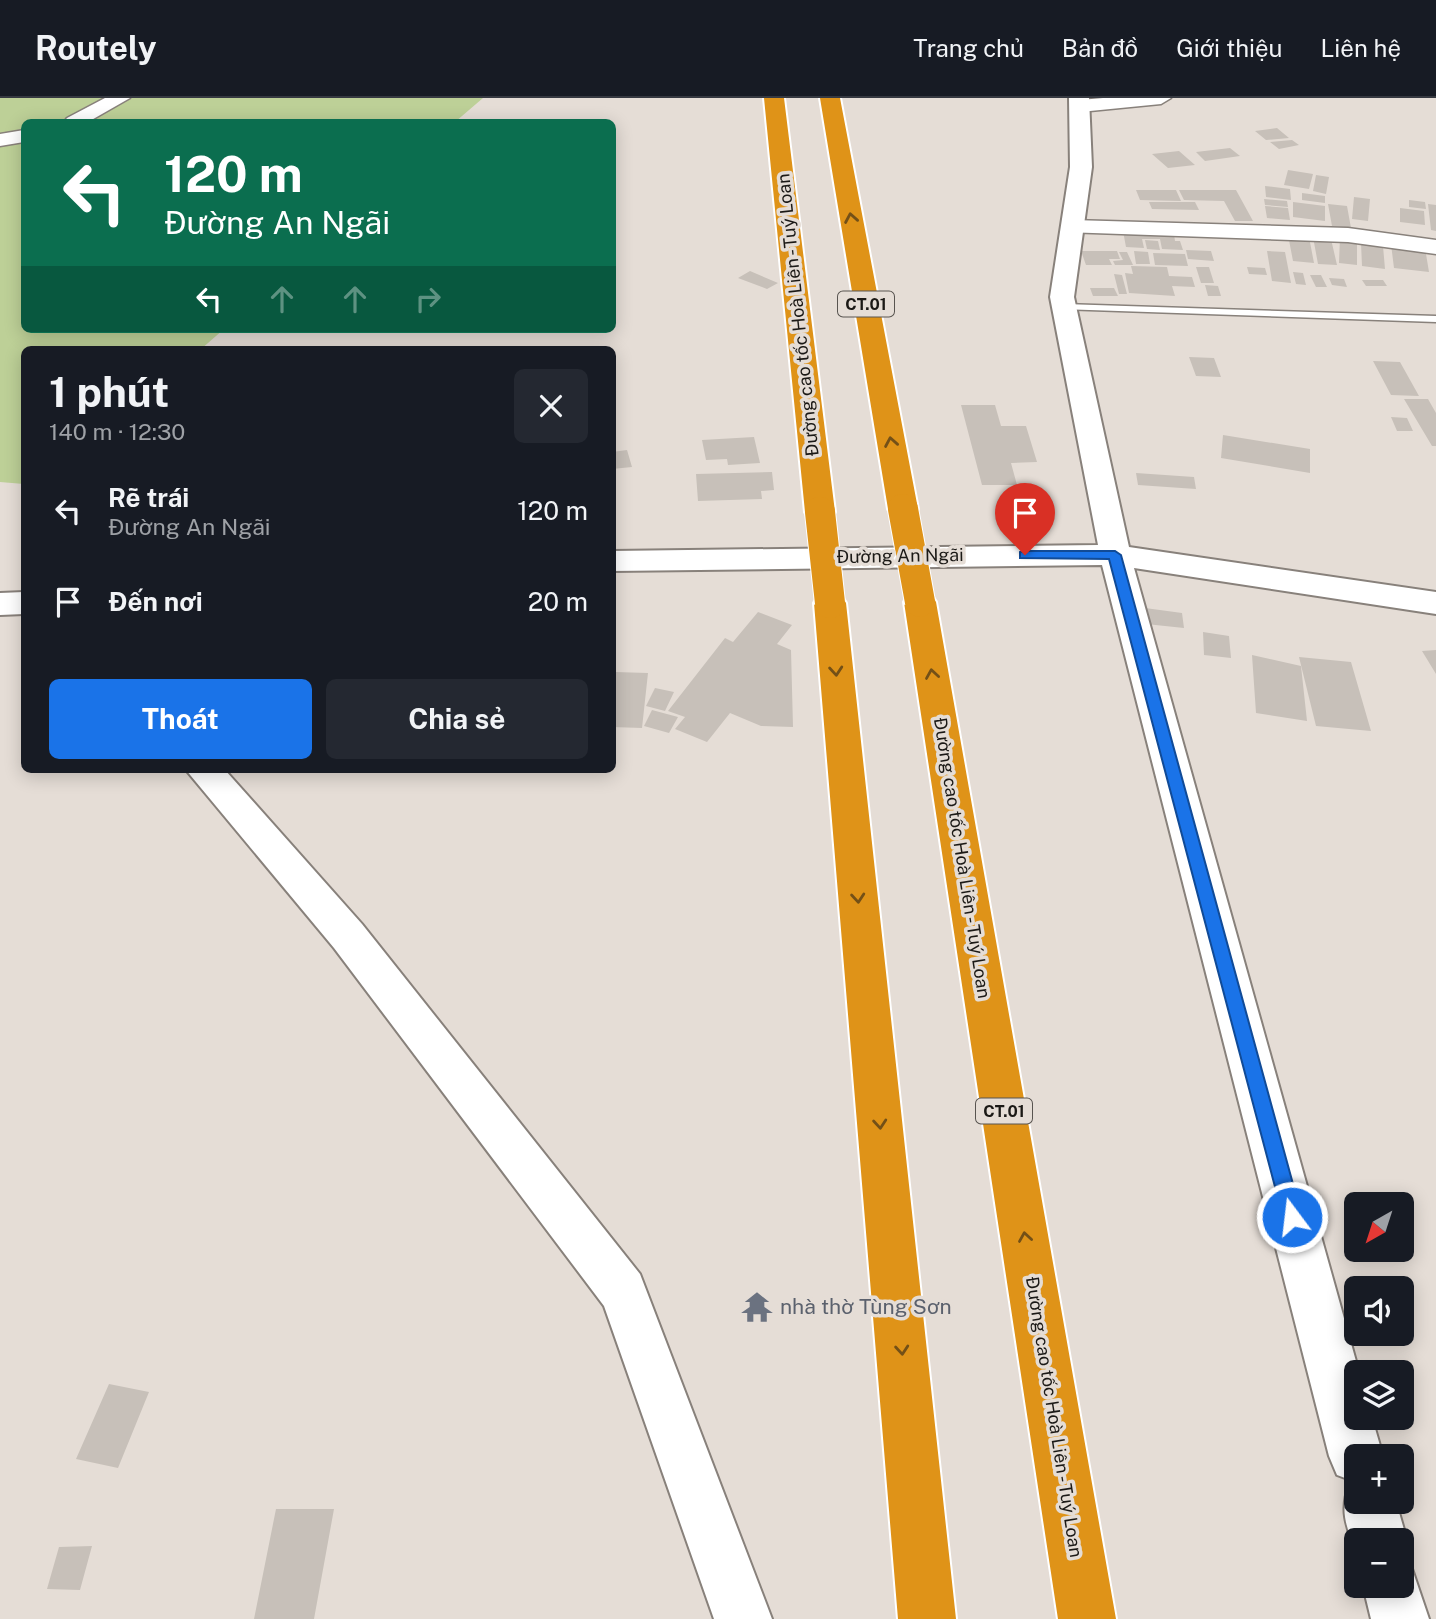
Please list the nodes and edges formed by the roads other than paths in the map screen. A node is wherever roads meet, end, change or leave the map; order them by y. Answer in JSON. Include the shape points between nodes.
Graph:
{"nodes":[{"id":1,"x":120,"y":98,"type":"edge"},
{"id":2,"x":774,"y":98,"type":"edge"},
{"id":3,"x":830,"y":98,"type":"edge"},
{"id":4,"x":1161,"y":98,"type":"edge"},
{"id":5,"x":1080,"y":102,"type":"edge"},
{"id":6,"x":80,"y":119,"type":"edge"},
{"id":7,"x":21,"y":136,"type":"edge"},
{"id":8,"x":0,"y":139,"type":"edge"},
{"id":9,"x":1072,"y":227,"type":"junction"},
{"id":10,"x":1436,"y":247,"type":"edge"},
{"id":11,"x":1064,"y":307,"type":"junction"},
{"id":12,"x":1436,"y":318,"type":"edge"},
{"id":13,"x":1115,"y":555,"type":"junction"},
{"id":14,"x":616,"y":561,"type":"edge"},
{"id":15,"x":21,"y":603,"type":"edge"},
{"id":16,"x":1436,"y":603,"type":"edge"},
{"id":17,"x":0,"y":604,"type":"edge"},
{"id":18,"x":207,"y":773,"type":"edge"},
{"id":19,"x":1353,"y":1444,"type":"edge"},
{"id":20,"x":1394,"y":1598,"type":"edge"},
{"id":21,"x":743,"y":1619,"type":"edge"},
{"id":22,"x":928,"y":1619,"type":"edge"},
{"id":23,"x":1087,"y":1619,"type":"edge"},
{"id":24,"x":1400,"y":1619,"type":"edge"}],
"edges":[{"from":1,"to":6,"type":"street"},
{"from":2,"to":22,"type":"highway","name":"Đường cao tốc Hoà Liên - Tuý Loan","one_way":true,"bridge":true,"via":[[830,603]]},
{"from":23,"to":3,"type":"highway","name":"Đường cao tốc Hoà Liên - Tuý Loan","number":"CT.01","one_way":true,"bridge":true,"via":[[920,602]]},
{"from":4,"to":5,"type":"street"},
{"from":5,"to":9,"type":"main road","via":[[1081,167]]},
{"from":7,"to":8,"type":"street"},
{"from":9,"to":10,"type":"street","via":[[1348,235]]},
{"from":9,"to":11,"type":"main road"},
{"from":11,"to":12,"type":"lane"},
{"from":11,"to":13,"type":"main road"},
{"from":13,"to":14,"type":"main road","name":"Đường An Ngãi"},
{"from":13,"to":16,"type":"main road","name":"Đường An Ngãi"},
{"from":13,"to":19,"type":"main road"},
{"from":15,"to":17,"type":"main road"},
{"from":18,"to":21,"type":"main road","via":[[348,936],[623,1291]]},
{"from":20,"to":24,"type":"main road"}]}
